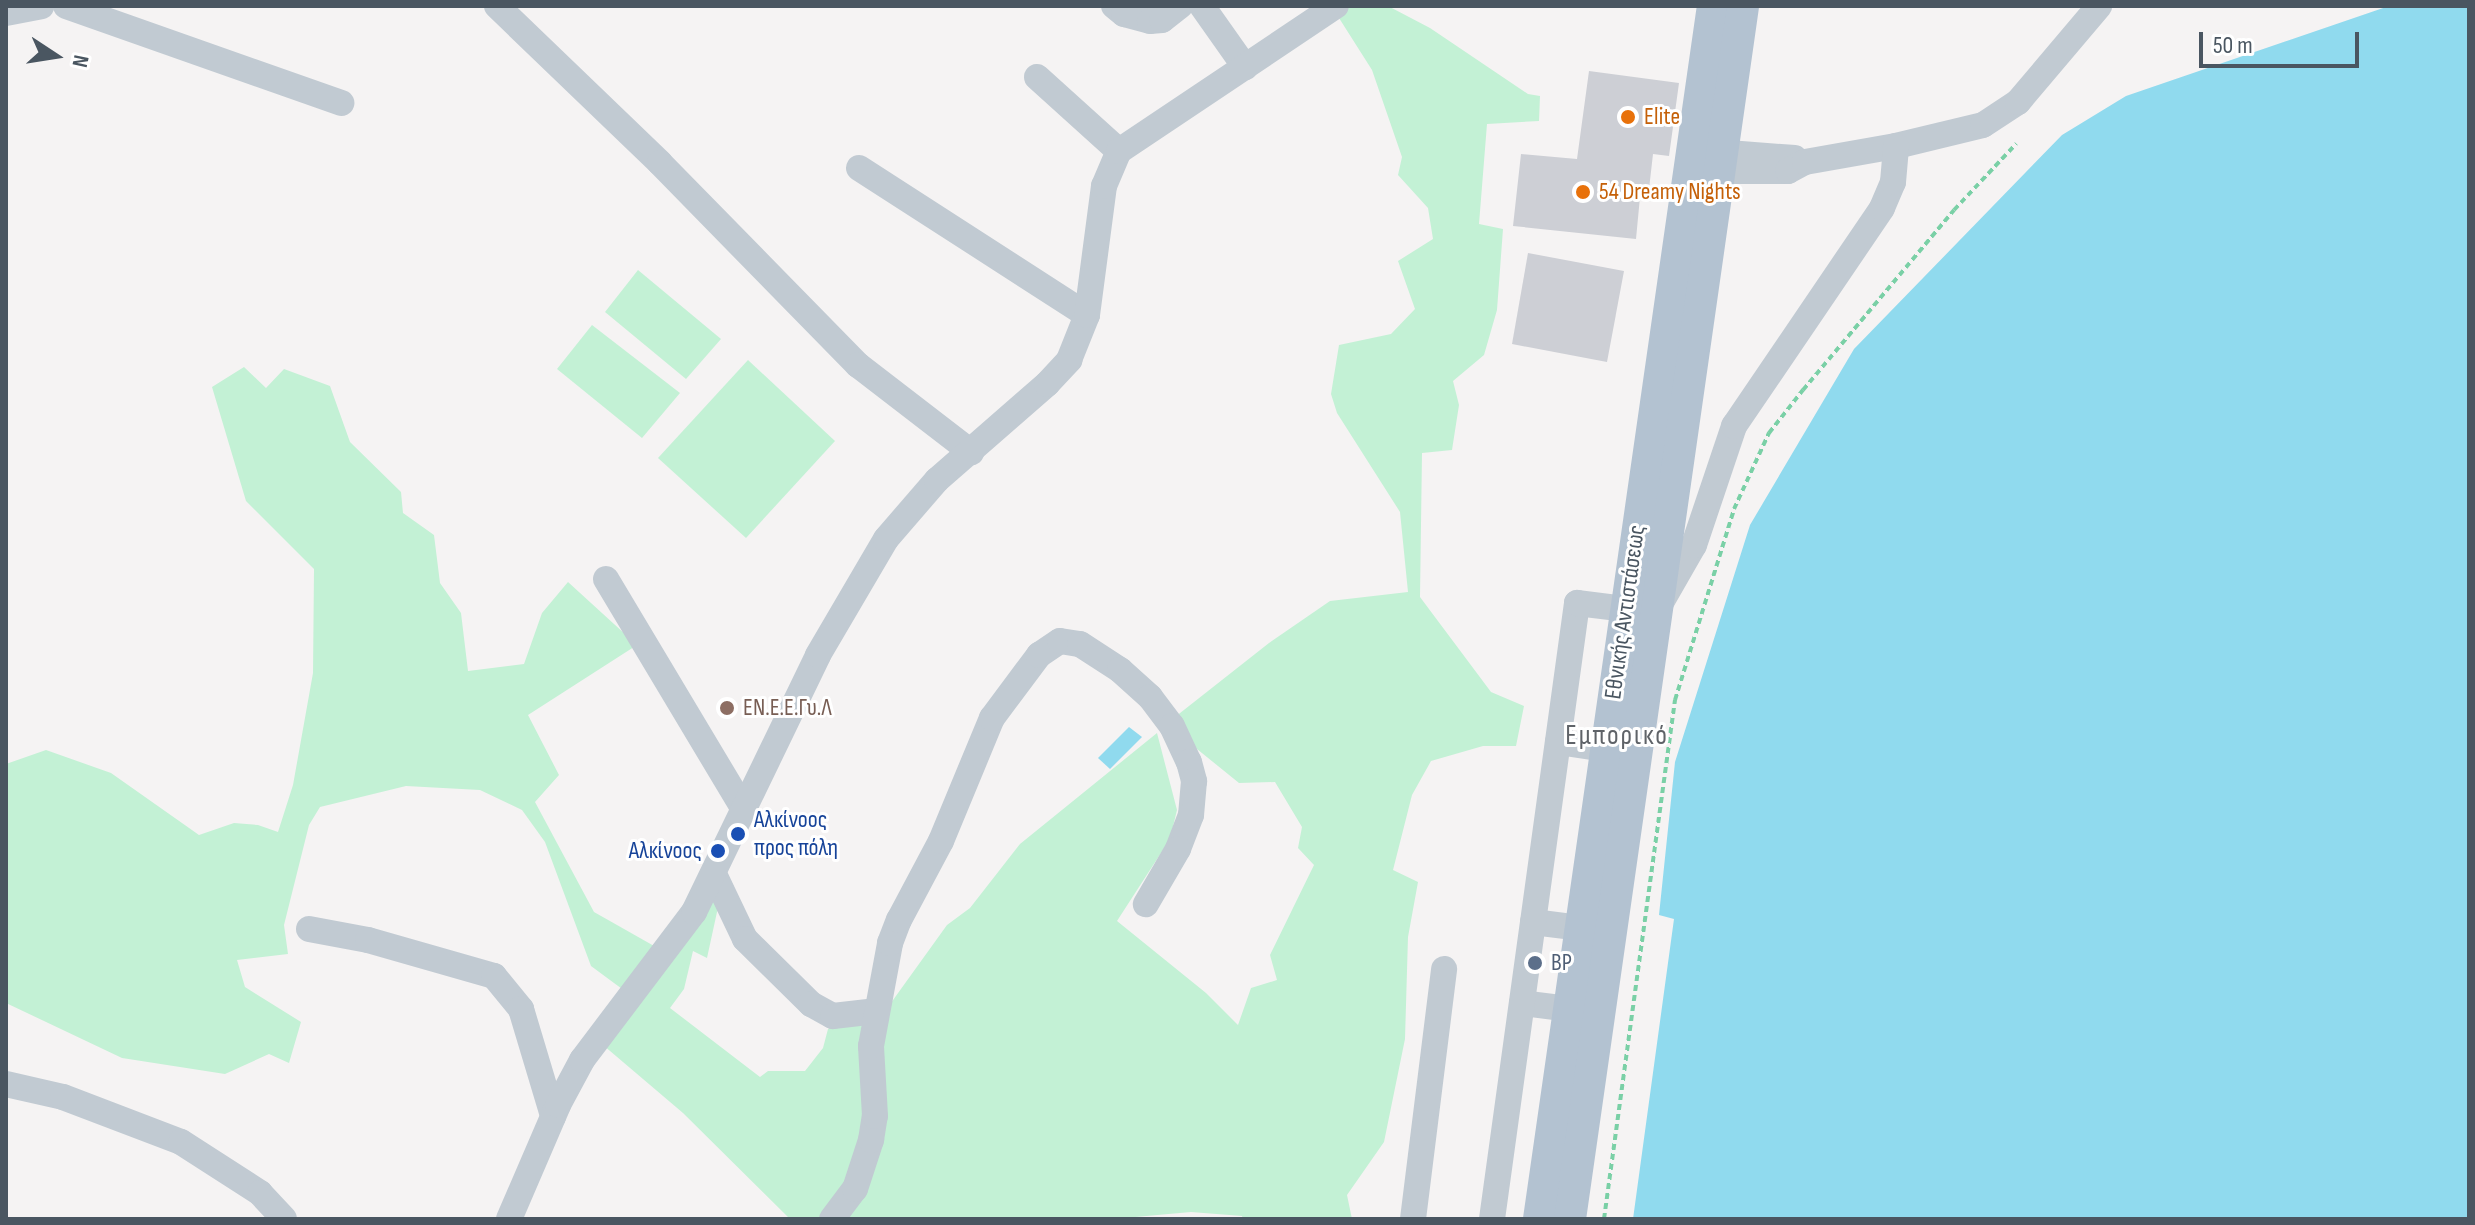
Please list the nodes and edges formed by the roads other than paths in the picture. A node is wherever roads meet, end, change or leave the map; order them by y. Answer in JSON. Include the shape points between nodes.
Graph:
{"nodes":[{"id":1,"x":41,"y":6,"type":"edge"},
{"id":2,"x":66,"y":6,"type":"edge"},
{"id":3,"x":497,"y":6,"type":"edge"},
{"id":4,"x":1114,"y":6,"type":"edge"},
{"id":5,"x":1180,"y":6,"type":"edge"},
{"id":6,"x":1202,"y":6,"type":"edge"},
{"id":7,"x":1336,"y":6,"type":"edge"},
{"id":8,"x":1713,"y":6,"type":"edge"},
{"id":9,"x":1743,"y":6,"type":"edge"},
{"id":10,"x":2099,"y":6,"type":"edge"},
{"id":11,"x":6,"y":13,"type":"edge"},
{"id":12,"x":1245,"y":67,"type":"junction"},
{"id":13,"x":1037,"y":77,"type":"dead end"},
{"id":14,"x":341,"y":103,"type":"dead end"},
{"id":15,"x":1896,"y":146,"type":"junction"},
{"id":16,"x":1119,"y":151,"type":"junction"},
{"id":17,"x":1704,"y":161,"type":"junction"},
{"id":18,"x":859,"y":168,"type":"dead end"},
{"id":19,"x":1087,"y":315,"type":"junction"},
{"id":20,"x":971,"y":452,"type":"junction"},
{"id":21,"x":606,"y":579,"type":"dead end"},
{"id":22,"x":1640,"y":611,"type":"junction"},
{"id":23,"x":1558,"y":742,"type":"junction"},
{"id":24,"x":1606,"y":749,"type":"junction"},
{"id":25,"x":745,"y":811,"type":"junction"},
{"id":26,"x":714,"y":874,"type":"junction"},
{"id":27,"x":1146,"y":904,"type":"dead end"},
{"id":28,"x":1533,"y":922,"type":"junction"},
{"id":29,"x":1580,"y":928,"type":"junction"},
{"id":30,"x":309,"y":929,"type":"dead end"},
{"id":31,"x":1444,"y":969,"type":"dead end"},
{"id":32,"x":1522,"y":1003,"type":"junction"},
{"id":33,"x":1569,"y":1009,"type":"junction"},
{"id":34,"x":877,"y":1011,"type":"junction"},
{"id":35,"x":6,"y":1084,"type":"edge"},
{"id":36,"x":553,"y":1116,"type":"junction"},
{"id":37,"x":284,"y":1219,"type":"edge"},
{"id":38,"x":509,"y":1219,"type":"edge"},
{"id":39,"x":832,"y":1219,"type":"edge"},
{"id":40,"x":1413,"y":1219,"type":"edge"},
{"id":41,"x":1492,"y":1219,"type":"edge"},
{"id":42,"x":1539,"y":1219,"type":"edge"},
{"id":43,"x":1570,"y":1219,"type":"edge"}],
"edges":[{"from":1,"to":11,"type":"street"},
{"from":2,"to":14,"type":"street"},
{"from":3,"to":20,"type":"street","via":[[858,365]]},
{"from":4,"to":5,"type":"street","via":[[1150,21],[1162,20]]},
{"from":6,"to":12,"type":"street"},
{"from":7,"to":12,"type":"street"},
{"from":8,"to":17,"type":"main road","name":"Εθνικής Αντιστάσεως"},
{"from":9,"to":17,"type":"main road","name":"Εθνικής Αντιστάσεως"},
{"from":10,"to":15,"type":"street","via":[[2006,113],[1983,125]]},
{"from":12,"to":16,"type":"street"},
{"from":13,"to":16,"type":"street"},
{"from":15,"to":17,"type":"street","via":[[1805,162],[1788,156]]},
{"from":15,"to":22,"type":"street","via":[[1893,182],[1882,208],[1734,426],[1694,545]]},
{"from":16,"to":19,"type":"street","via":[[1104,186]]},
{"from":17,"to":22,"type":"main road","name":"Εθνικής Αντιστάσεως"},
{"from":18,"to":19,"type":"street"},
{"from":19,"to":20,"type":"street","via":[[1069,360]]},
{"from":20,"to":25,"type":"street","via":[[916,501],[864,573],[818,655]]},
{"from":21,"to":25,"type":"street"},
{"from":22,"to":23,"type":"street","via":[[1577,603]]},
{"from":22,"to":24,"type":"main road","name":"Εθνικής Αντιστάσεως"},
{"from":22,"to":43,"type":"main road","name":"Εθνικής Αντιστάσεως"},
{"from":23,"to":24,"type":"street"},
{"from":23,"to":28,"type":"street"},
{"from":24,"to":29,"type":"main road","name":"Εθνικής Αντιστάσεως"},
{"from":25,"to":26,"type":"street"},
{"from":26,"to":34,"type":"street","via":[[745,939],[811,1004],[833,1016]]},
{"from":26,"to":36,"type":"street","via":[[694,912],[582,1060]]},
{"from":27,"to":34,"type":"street","via":[[1191,815],[1194,790],[1184,745],[1162,710],[1131,679],[1080,644],[1060,641],[1039,655],[992,718],[941,841],[899,920]]},
{"from":28,"to":29,"type":"street"},
{"from":28,"to":32,"type":"street"},
{"from":29,"to":33,"type":"main road","name":"Εθνικής Αντιστάσεως"},
{"from":30,"to":36,"type":"street","via":[[494,976],[521,1009]]},
{"from":31,"to":40,"type":"street"},
{"from":32,"to":33,"type":"street"},
{"from":32,"to":41,"type":"street"},
{"from":33,"to":42,"type":"main road","name":"Εθνικής Αντιστάσεως"},
{"from":34,"to":39,"type":"street","via":[[871,1046],[871,1140],[855,1189]]},
{"from":35,"to":37,"type":"street","via":[[63,1097],[181,1142],[260,1193]]},
{"from":36,"to":38,"type":"street"}]}
